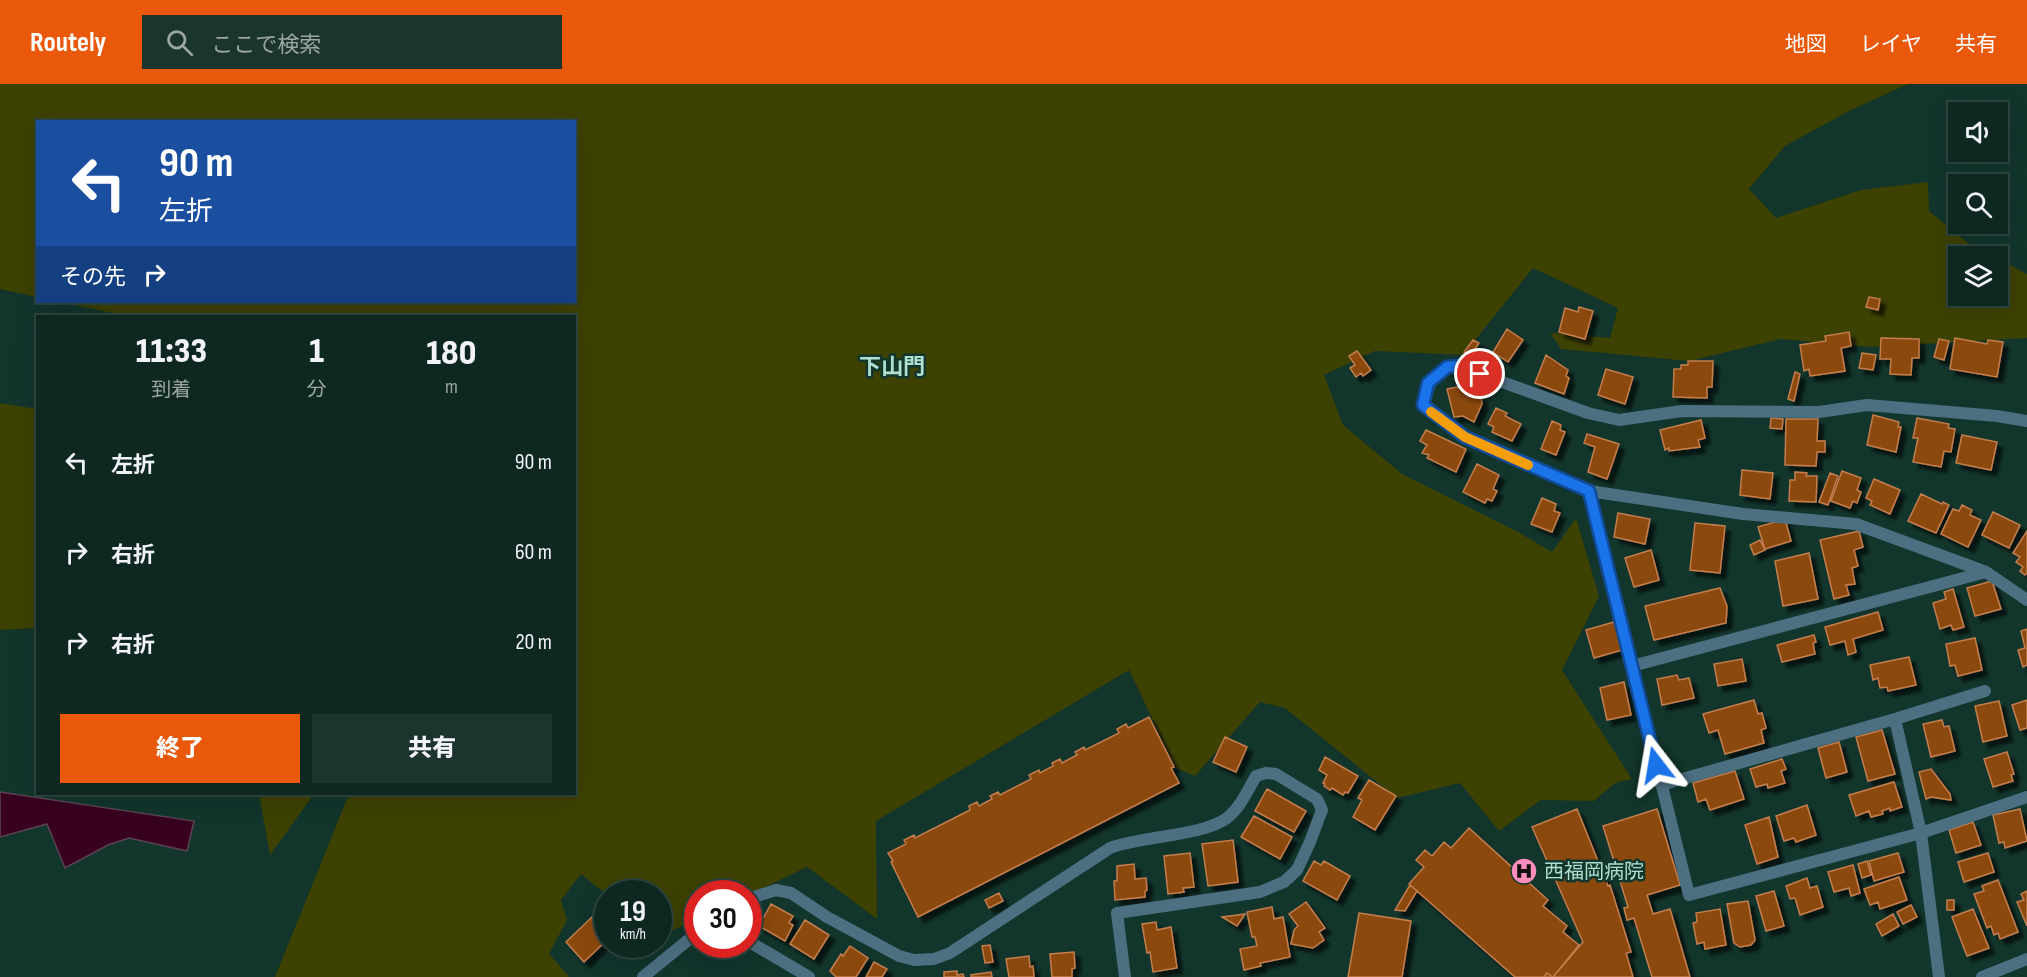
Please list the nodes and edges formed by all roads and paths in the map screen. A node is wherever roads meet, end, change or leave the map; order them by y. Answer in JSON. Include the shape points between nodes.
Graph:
{"nodes":[{"id":1,"x":2027,"y":421,"type":"edge"},
{"id":2,"x":1589,"y":491,"type":"junction"},
{"id":3,"x":1986,"y":572,"type":"junction"},
{"id":4,"x":2027,"y":600,"type":"edge"},
{"id":5,"x":1632,"y":666,"type":"junction"},
{"id":6,"x":1985,"y":691,"type":"dead end"},
{"id":7,"x":1895,"y":718,"type":"junction"},
{"id":8,"x":1661,"y":785,"type":"junction"},
{"id":9,"x":2027,"y":797,"type":"edge"},
{"id":10,"x":1921,"y":832,"type":"junction"},
{"id":11,"x":762,"y":894,"type":"edge"},
{"id":12,"x":684,"y":944,"type":"edge"},
{"id":13,"x":762,"y":949,"type":"edge"},
{"id":14,"x":2027,"y":959,"type":"edge"},
{"id":15,"x":643,"y":977,"type":"edge"},
{"id":16,"x":809,"y":977,"type":"edge"},
{"id":17,"x":1125,"y":977,"type":"edge"},
{"id":18,"x":1938,"y":977,"type":"edge"},
{"id":19,"x":1982,"y":977,"type":"edge"}],
"edges":[{"from":1,"to":2,"type":"street","via":[[1867,405],[1819,412],[1682,411],[1619,420],[1588,413],[1458,366],[1447,367],[1428,383],[1423,405],[1465,437]]},
{"from":2,"to":3,"type":"street","via":[[1743,514],[1856,524]]},
{"from":2,"to":5,"type":"street"},
{"from":3,"to":4,"type":"street"},
{"from":3,"to":5,"type":"street"},
{"from":5,"to":8,"type":"street"},
{"from":6,"to":7,"type":"street"},
{"from":7,"to":8,"type":"street"},
{"from":7,"to":10,"type":"street"},
{"from":8,"to":10,"type":"street","via":[[1689,895]]},
{"from":9,"to":10,"type":"street"},
{"from":10,"to":18,"type":"street"},
{"from":11,"to":17,"type":"street","via":[[776,890],[791,893],[899,956],[934,959],[951,952],[1110,848],[1226,819],[1256,776],[1276,774],[1317,799],[1322,810],[1310,842],[1297,870],[1284,882],[1260,892],[1117,913]]},
{"from":12,"to":15,"type":"street"},
{"from":13,"to":16,"type":"street"},
{"from":14,"to":19,"type":"street"}]}
